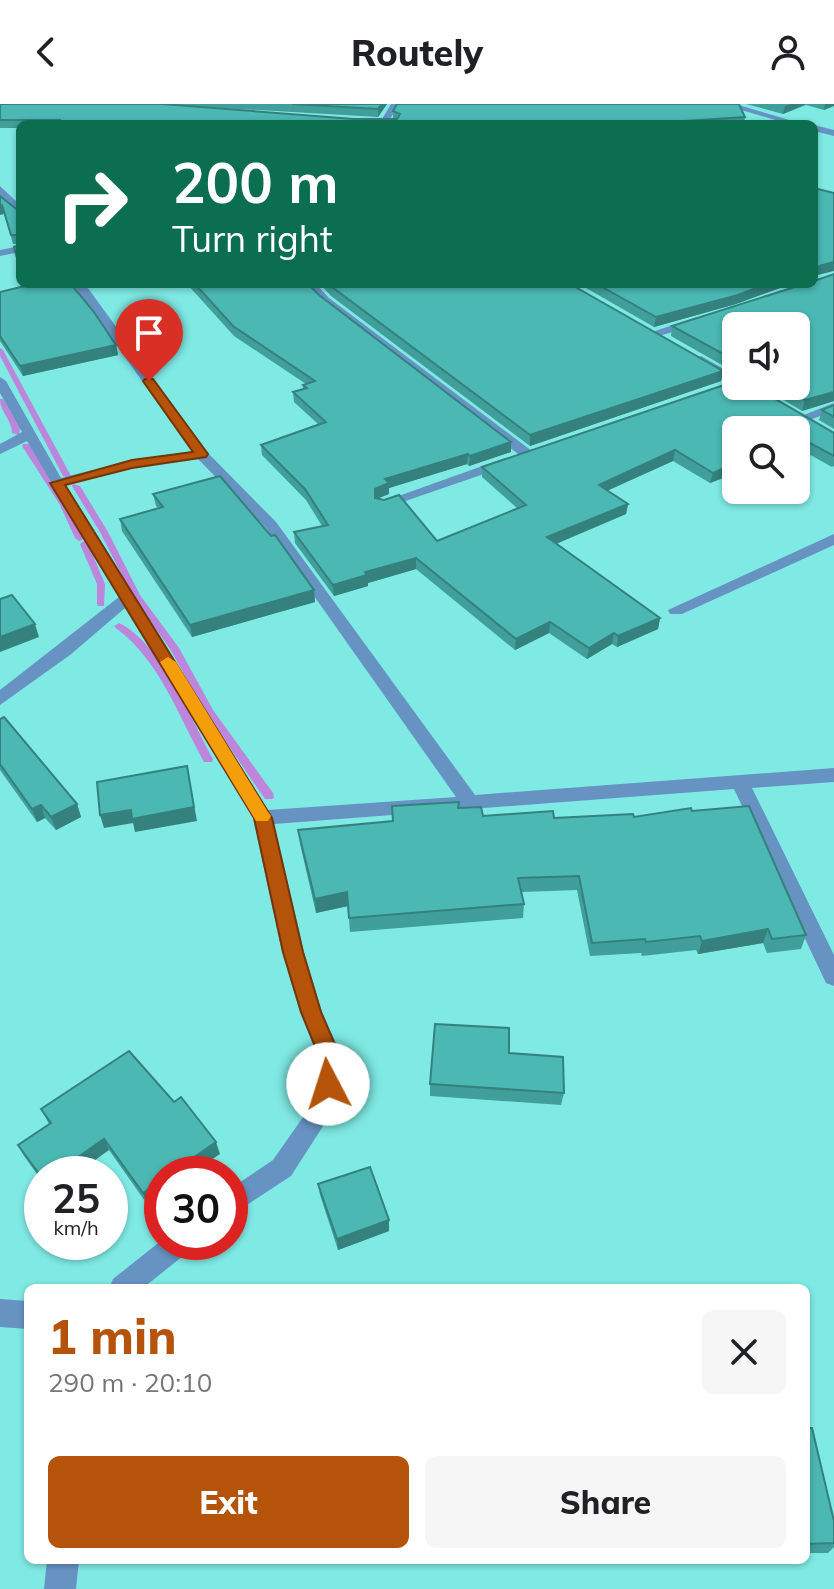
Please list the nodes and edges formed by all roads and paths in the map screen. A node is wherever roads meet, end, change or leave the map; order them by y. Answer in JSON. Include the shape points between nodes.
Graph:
{"nodes":[{"id":1,"x":729,"y":104,"type":"edge"},
{"id":2,"x":785,"y":120,"type":"edge"},
{"id":3,"x":0,"y":189,"type":"edge"},
{"id":4,"x":16,"y":207,"type":"edge"},
{"id":5,"x":82,"y":288,"type":"edge"},
{"id":6,"x":314,"y":288,"type":"edge"},
{"id":7,"x":712,"y":317,"type":"edge"},
{"id":8,"x":642,"y":326,"type":"edge"},
{"id":9,"x":655,"y":333,"type":"junction"},
{"id":10,"x":668,"y":341,"type":"edge"},
{"id":11,"x":695,"y":357,"type":"edge"},
{"id":12,"x":722,"y":373,"type":"edge"},
{"id":13,"x":0,"y":381,"type":"edge"},
{"id":14,"x":834,"y":407,"type":"edge"},
{"id":15,"x":823,"y":432,"type":"edge"},
{"id":16,"x":31,"y":433,"type":"junction"},
{"id":17,"x":542,"y":449,"type":"edge"},
{"id":18,"x":0,"y":450,"type":"edge"},
{"id":19,"x":201,"y":454,"type":"junction"},
{"id":20,"x":527,"y":454,"type":"junction"},
{"id":21,"x":57,"y":483,"type":"junction"},
{"id":22,"x":383,"y":504,"type":"edge"},
{"id":23,"x":834,"y":539,"type":"edge"},
{"id":24,"x":128,"y":597,"type":"junction"},
{"id":25,"x":676,"y":610,"type":"dead end"},
{"id":26,"x":0,"y":699,"type":"edge"},
{"id":27,"x":834,"y":775,"type":"edge"},
{"id":28,"x":740,"y":782,"type":"junction"},
{"id":29,"x":470,"y":802,"type":"junction"},
{"id":30,"x":263,"y":818,"type":"junction"},
{"id":31,"x":834,"y":977,"type":"edge"},
{"id":32,"x":248,"y":1192,"type":"edge"},
{"id":33,"x":157,"y":1260,"type":"edge"},
{"id":34,"x":127,"y":1284,"type":"edge"},
{"id":35,"x":0,"y":1313,"type":"edge"},
{"id":36,"x":24,"y":1315,"type":"edge"},
{"id":37,"x":63,"y":1564,"type":"edge"},
{"id":38,"x":60,"y":1589,"type":"edge"}],
"edges":[{"from":1,"to":2,"type":"street"},
{"from":3,"to":4,"type":"street"},
{"from":5,"to":19,"type":"street"},
{"from":6,"to":20,"type":"street"},
{"from":7,"to":9,"type":"street"},
{"from":8,"to":9,"type":"street"},
{"from":9,"to":10,"type":"street"},
{"from":11,"to":12,"type":"street"},
{"from":13,"to":16,"type":"street"},
{"from":14,"to":15,"type":"street","via":[[796,416]]},
{"from":16,"to":18,"type":"street"},
{"from":16,"to":21,"type":"street"},
{"from":17,"to":20,"type":"street"},
{"from":19,"to":21,"type":"street"},
{"from":19,"to":29,"type":"street","via":[[271,525]]},
{"from":20,"to":22,"type":"street"},
{"from":21,"to":24,"type":"street"},
{"from":23,"to":25,"type":"street"},
{"from":24,"to":26,"type":"street"},
{"from":24,"to":30,"type":"street"},
{"from":27,"to":28,"type":"street"},
{"from":28,"to":29,"type":"street"},
{"from":28,"to":31,"type":"street"},
{"from":29,"to":30,"type":"street"},
{"from":30,"to":32,"type":"street","via":[[293,952],[332,1061],[324,1106],[282,1168]]},
{"from":33,"to":34,"type":"street"},
{"from":35,"to":36,"type":"street"},
{"from":37,"to":38,"type":"street"}]}
